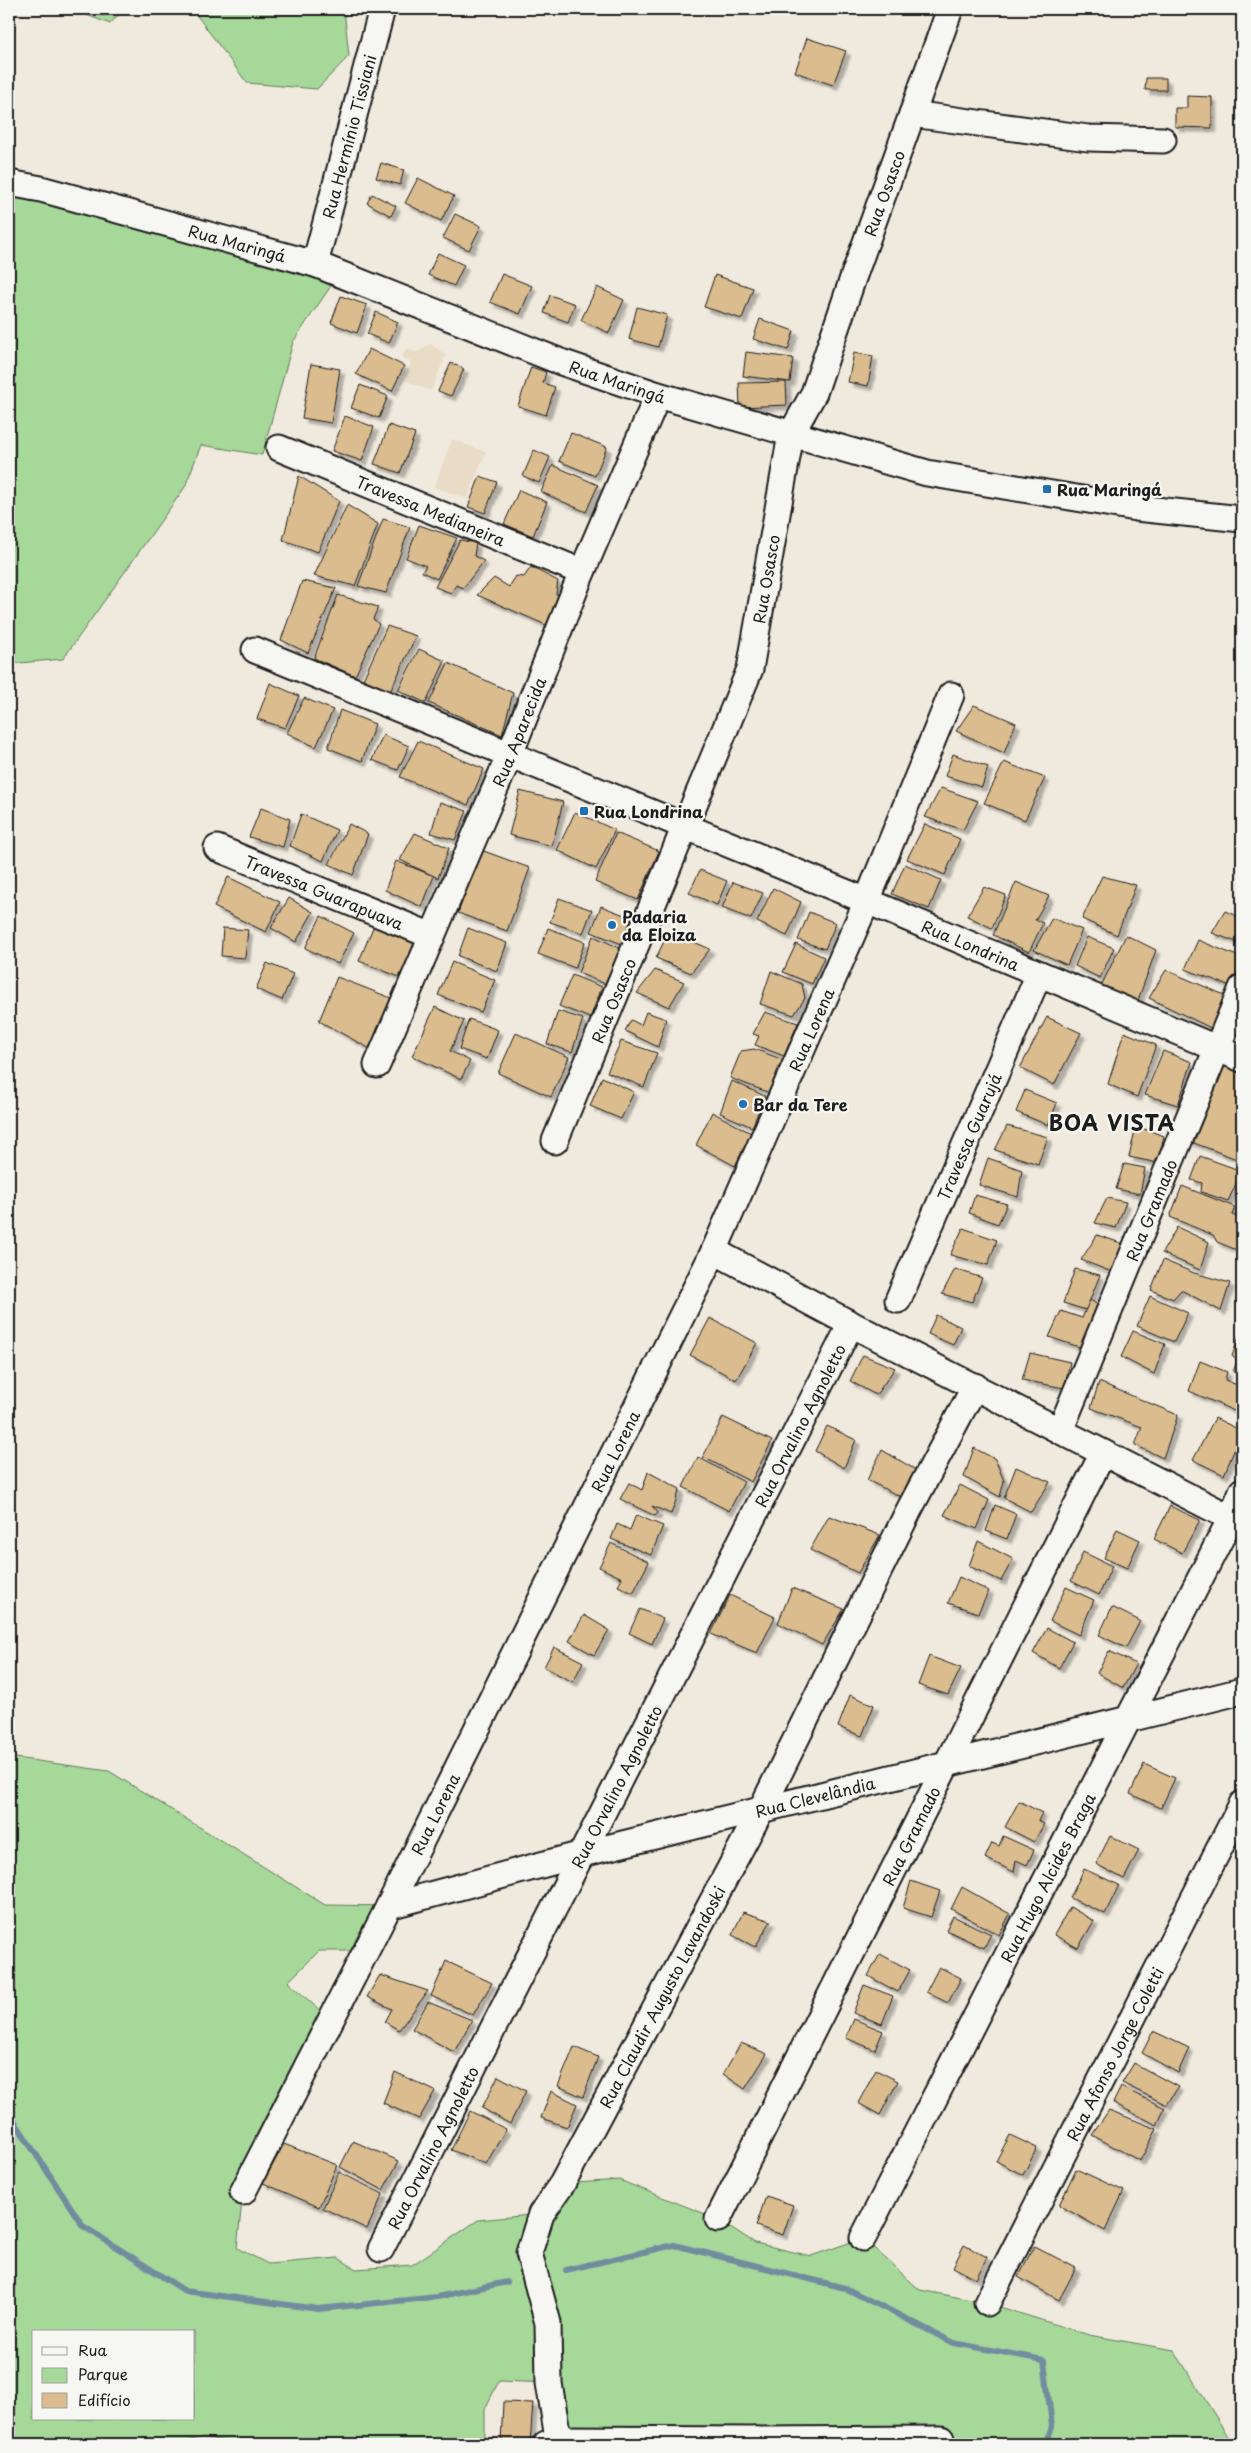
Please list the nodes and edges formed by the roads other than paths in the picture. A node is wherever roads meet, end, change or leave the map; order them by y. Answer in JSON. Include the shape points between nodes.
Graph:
{"nodes":[{"id":1,"x":382,"y":9,"type":"edge"},
{"id":2,"x":950,"y":9,"type":"edge"},
{"id":3,"x":912,"y":114,"type":"junction"},
{"id":4,"x":1163,"y":140,"type":"dead end"},
{"id":5,"x":9,"y":183,"type":"edge"},
{"id":6,"x":315,"y":264,"type":"junction"},
{"id":7,"x":658,"y":395,"type":"junction"},
{"id":8,"x":790,"y":434,"type":"junction"},
{"id":9,"x":279,"y":448,"type":"dead end"},
{"id":10,"x":1242,"y":519,"type":"edge"},
{"id":11,"x":582,"y":572,"type":"junction"},
{"id":12,"x":254,"y":650,"type":"dead end"},
{"id":13,"x":951,"y":695,"type":"dead end"},
{"id":14,"x":510,"y":754,"type":"junction"},
{"id":15,"x":685,"y":826,"type":"junction"},
{"id":16,"x":217,"y":848,"type":"dead end"},
{"id":17,"x":867,"y":901,"type":"junction"},
{"id":18,"x":432,"y":936,"type":"junction"},
{"id":19,"x":1039,"y":974,"type":"junction"},
{"id":20,"x":1242,"y":988,"type":"edge"},
{"id":21,"x":1217,"y":1048,"type":"junction"},
{"id":22,"x":1242,"y":1059,"type":"edge"},
{"id":23,"x":377,"y":1065,"type":"dead end"},
{"id":24,"x":555,"y":1141,"type":"dead end"},
{"id":25,"x":714,"y":1251,"type":"junction"},
{"id":26,"x":898,"y":1300,"type":"dead end"},
{"id":27,"x":851,"y":1324,"type":"junction"},
{"id":28,"x":975,"y":1386,"type":"junction"},
{"id":29,"x":1060,"y":1431,"type":"junction"},
{"id":30,"x":1103,"y":1453,"type":"junction"},
{"id":31,"x":1242,"y":1492,"type":"edge"},
{"id":32,"x":1231,"y":1518,"type":"junction"},
{"id":33,"x":1242,"y":1692,"type":"edge"},
{"id":34,"x":1126,"y":1720,"type":"junction"},
{"id":35,"x":946,"y":1764,"type":"junction"},
{"id":36,"x":1242,"y":1804,"type":"edge"},
{"id":37,"x":761,"y":1810,"type":"junction"},
{"id":38,"x":582,"y":1854,"type":"junction"},
{"id":39,"x":389,"y":1906,"type":"junction"},
{"id":40,"x":243,"y":2192,"type":"dead end"},
{"id":41,"x":718,"y":2218,"type":"dead end"},
{"id":42,"x":863,"y":2238,"type":"dead end"},
{"id":43,"x":381,"y":2250,"type":"dead end"},
{"id":44,"x":987,"y":2303,"type":"dead end"},
{"id":45,"x":941,"y":2439,"type":"dead end"},
{"id":46,"x":555,"y":2442,"type":"edge"},
{"id":47,"x":755,"y":2442,"type":"edge"}],
"edges":[{"from":1,"to":6,"type":"street","name":"Rua Hermínio Tissiani"},
{"from":2,"to":3,"type":"street","name":"Rua Osasco"},
{"from":3,"to":4,"type":"street","via":[[1088,138]]},
{"from":3,"to":8,"type":"street","name":"Rua Osasco","via":[[814,393]]},
{"from":5,"to":6,"type":"street","name":"Rua Maringá"},
{"from":6,"to":7,"type":"street","name":"Rua Maringá","via":[[561,362]]},
{"from":7,"to":8,"type":"street","name":"Rua Maringá"},
{"from":7,"to":11,"type":"street","name":"Rua Aparecida"},
{"from":8,"to":10,"type":"street","name":"Rua Maringá","via":[[927,473],[1136,508]]},
{"from":8,"to":15,"type":"street","name":"Rua Osasco","via":[[750,669]]},
{"from":9,"to":11,"type":"street","name":"Travessa Medianeira"},
{"from":11,"to":14,"type":"street","name":"Rua Aparecida"},
{"from":12,"to":14,"type":"street","name":"Rua Londrina"},
{"from":13,"to":17,"type":"street","name":"Rua Lorena"},
{"from":14,"to":15,"type":"street","name":"Rua Londrina"},
{"from":14,"to":18,"type":"street","name":"Rua Aparecida"},
{"from":15,"to":17,"type":"street","name":"Rua Londrina"},
{"from":15,"to":24,"type":"street","name":"Rua Osasco"},
{"from":16,"to":18,"type":"street","name":"Travessa Guarapuava"},
{"from":17,"to":19,"type":"street","name":"Rua Londrina"},
{"from":17,"to":25,"type":"street","name":"Rua Lorena"},
{"from":18,"to":23,"type":"street","name":"Rua Aparecida"},
{"from":19,"to":21,"type":"street","name":"Rua Londrina"},
{"from":19,"to":26,"type":"street","name":"Travessa Guarujá"},
{"from":20,"to":21,"type":"street","name":"Rua Gramado"},
{"from":21,"to":22,"type":"street","name":"Rua Londrina"},
{"from":21,"to":29,"type":"street","name":"Rua Gramado"},
{"from":25,"to":27,"type":"street"},
{"from":25,"to":39,"type":"street","name":"Rua Lorena"},
{"from":27,"to":28,"type":"street"},
{"from":27,"to":38,"type":"street","name":"Rua Orvalino Agnoletto"},
{"from":28,"to":29,"type":"street"},
{"from":28,"to":37,"type":"street","name":"Rua Claudir Augusto Lavandoski","via":[[909,1510]]},
{"from":29,"to":30,"type":"street"},
{"from":30,"to":32,"type":"street"},
{"from":30,"to":35,"type":"street","name":"Rua Gramado"},
{"from":31,"to":32,"type":"street","name":"Rua Hugo Alcides Braga"},
{"from":32,"to":34,"type":"street","name":"Rua Hugo Alcides Braga"},
{"from":33,"to":34,"type":"street","name":"Rua Clevelândia"},
{"from":34,"to":35,"type":"street","name":"Rua Clevelândia"},
{"from":34,"to":42,"type":"street","name":"Rua Hugo Alcides Braga"},
{"from":35,"to":37,"type":"street","name":"Rua Clevelândia"},
{"from":35,"to":41,"type":"street","name":"Rua Gramado"},
{"from":36,"to":44,"type":"street","name":"Rua Afonso Jorge Coletti"},
{"from":37,"to":38,"type":"street","name":"Rua Clevelândia"},
{"from":37,"to":46,"type":"street","name":"Rua Claudir Augusto Lavandoski","via":[[562,2184],[541,2214],[529,2253],[548,2323],[549,2383]]},
{"from":38,"to":39,"type":"street","name":"Rua Clevelândia"},
{"from":38,"to":43,"type":"street","name":"Rua Orvalino Agnoletto"},
{"from":39,"to":40,"type":"street","name":"Rua Lorena"},
{"from":45,"to":47,"type":"street"},
{"from":46,"to":47,"type":"street"}]}
